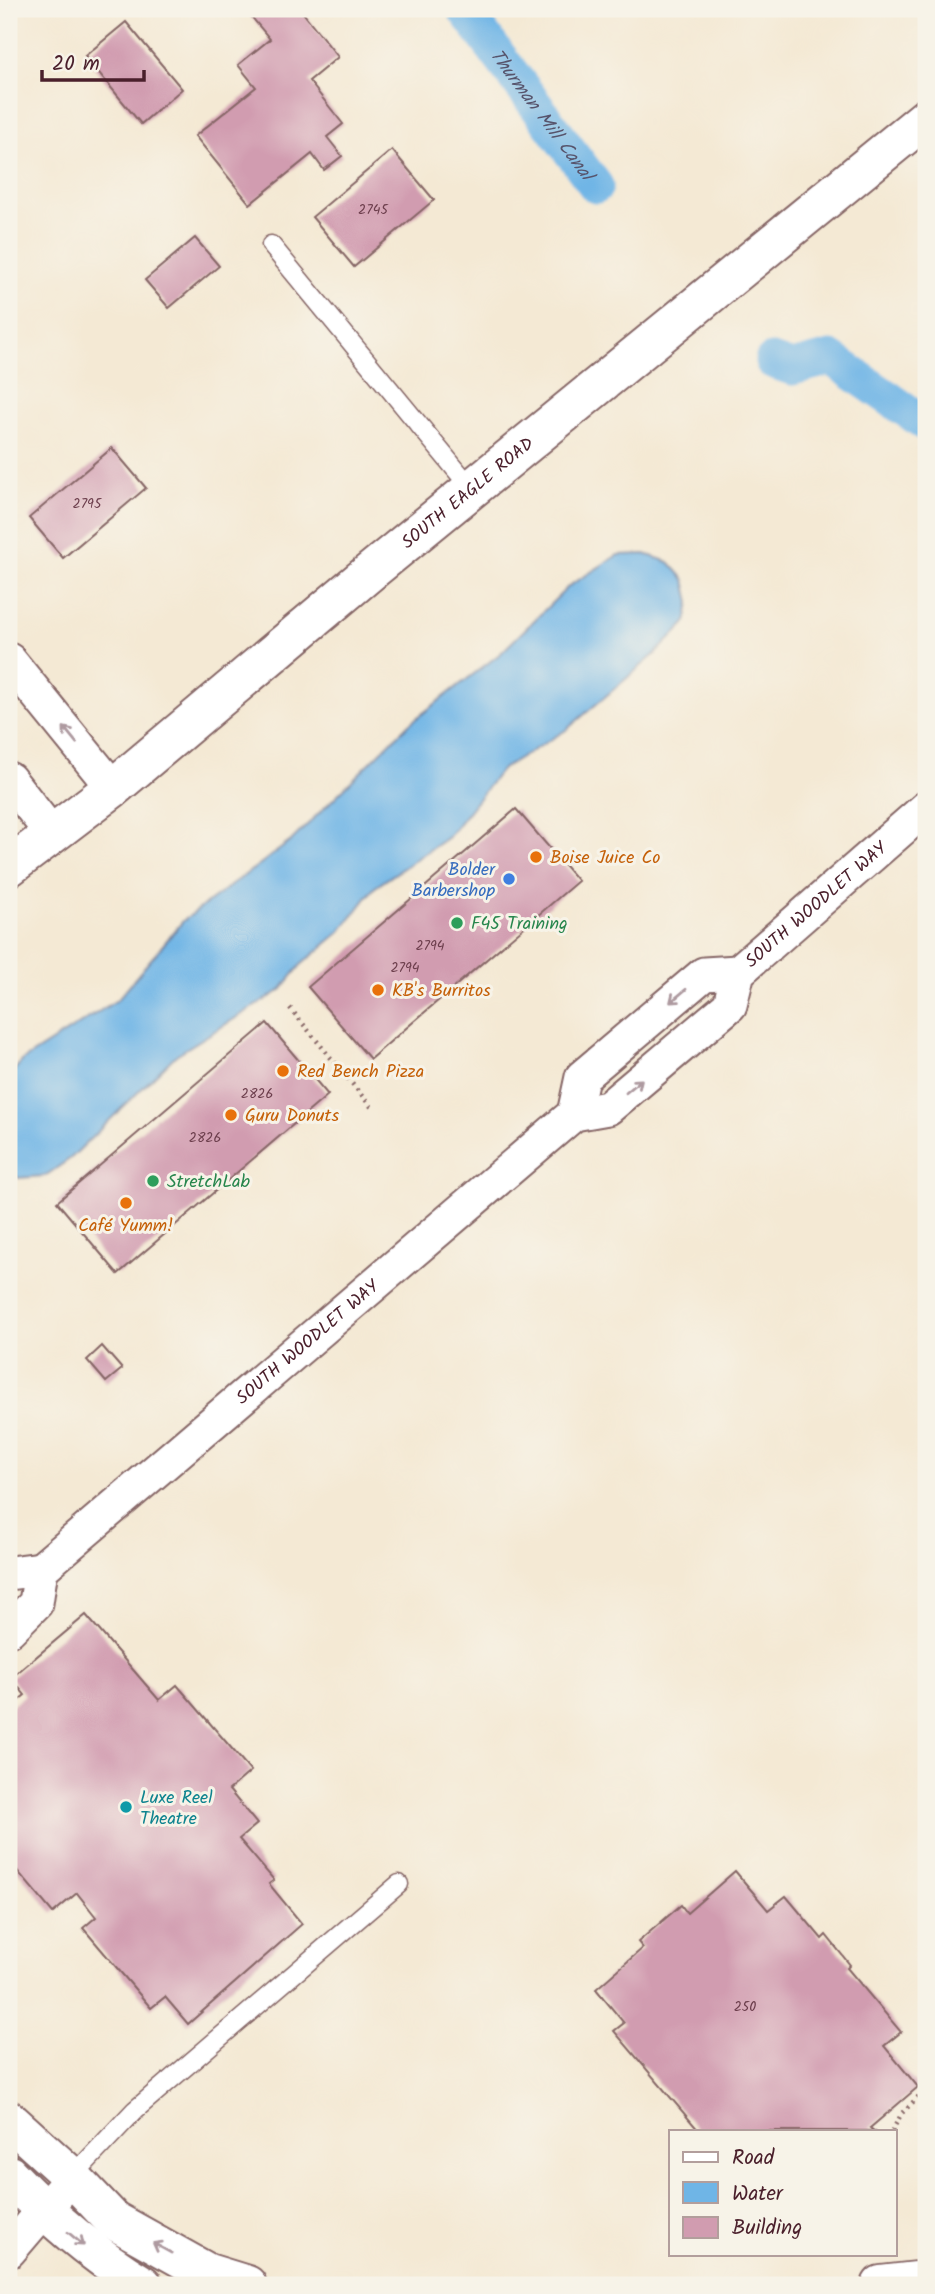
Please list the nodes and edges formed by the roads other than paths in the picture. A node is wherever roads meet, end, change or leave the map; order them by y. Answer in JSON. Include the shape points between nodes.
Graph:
{"nodes":[{"id":1,"x":926,"y":118,"type":"edge"},
{"id":2,"x":271,"y":245,"type":"dead end"},
{"id":3,"x":471,"y":488,"type":"junction"},
{"id":4,"x":9,"y":660,"type":"edge"},
{"id":5,"x":9,"y":779,"type":"edge"},
{"id":6,"x":113,"y":788,"type":"junction"},
{"id":7,"x":926,"y":808,"type":"edge"},
{"id":8,"x":52,"y":834,"type":"junction"},
{"id":9,"x":9,"y":867,"type":"edge"},
{"id":10,"x":25,"y":1571,"type":"edge"},
{"id":11,"x":9,"y":1630,"type":"edge"},
{"id":12,"x":399,"y":1884,"type":"dead end"},
{"id":13,"x":9,"y":2120,"type":"edge"},
{"id":14,"x":9,"y":2175,"type":"edge"},
{"id":15,"x":72,"y":2177,"type":"junction"},
{"id":16,"x":43,"y":2211,"type":"junction"},
{"id":17,"x":9,"y":2251,"type":"edge"},
{"id":18,"x":926,"y":2280,"type":"edge"},
{"id":19,"x":143,"y":2285,"type":"edge"},
{"id":20,"x":247,"y":2285,"type":"edge"},
{"id":21,"x":881,"y":2285,"type":"edge"}],
"edges":[{"from":1,"to":3,"type":"main road","name":"SOUTH EAGLE ROAD"},
{"from":2,"to":3,"type":"lane"},
{"from":3,"to":6,"type":"main road","name":"SOUTH EAGLE ROAD"},
{"from":6,"to":4,"type":"street","one_way":true},
{"from":5,"to":8,"type":"street"},
{"from":6,"to":8,"type":"main road","name":"SOUTH EAGLE ROAD"},
{"from":7,"to":10,"type":"street","name":"SOUTH WOODLET WAY","via":[[738,972],[704,974],[582,1077],[574,1114]]},
{"from":8,"to":9,"type":"main road","name":"SOUTH EAGLE ROAD"},
{"from":10,"to":11,"type":"street","name":"SOUTH WOODLET WAY","via":[[36,1603]]},
{"from":12,"to":15,"type":"lane","via":[[135,2110]]},
{"from":13,"to":15,"type":"main road"},
{"from":14,"to":16,"type":"main road"},
{"from":15,"to":16,"type":"street"},
{"from":20,"to":15,"type":"main road","one_way":true,"via":[[208,2273],[113,2220]]},
{"from":16,"to":17,"type":"street"},
{"from":16,"to":19,"type":"main road","one_way":true,"via":[[101,2260]]},
{"from":18,"to":21,"type":"main road"}]}
